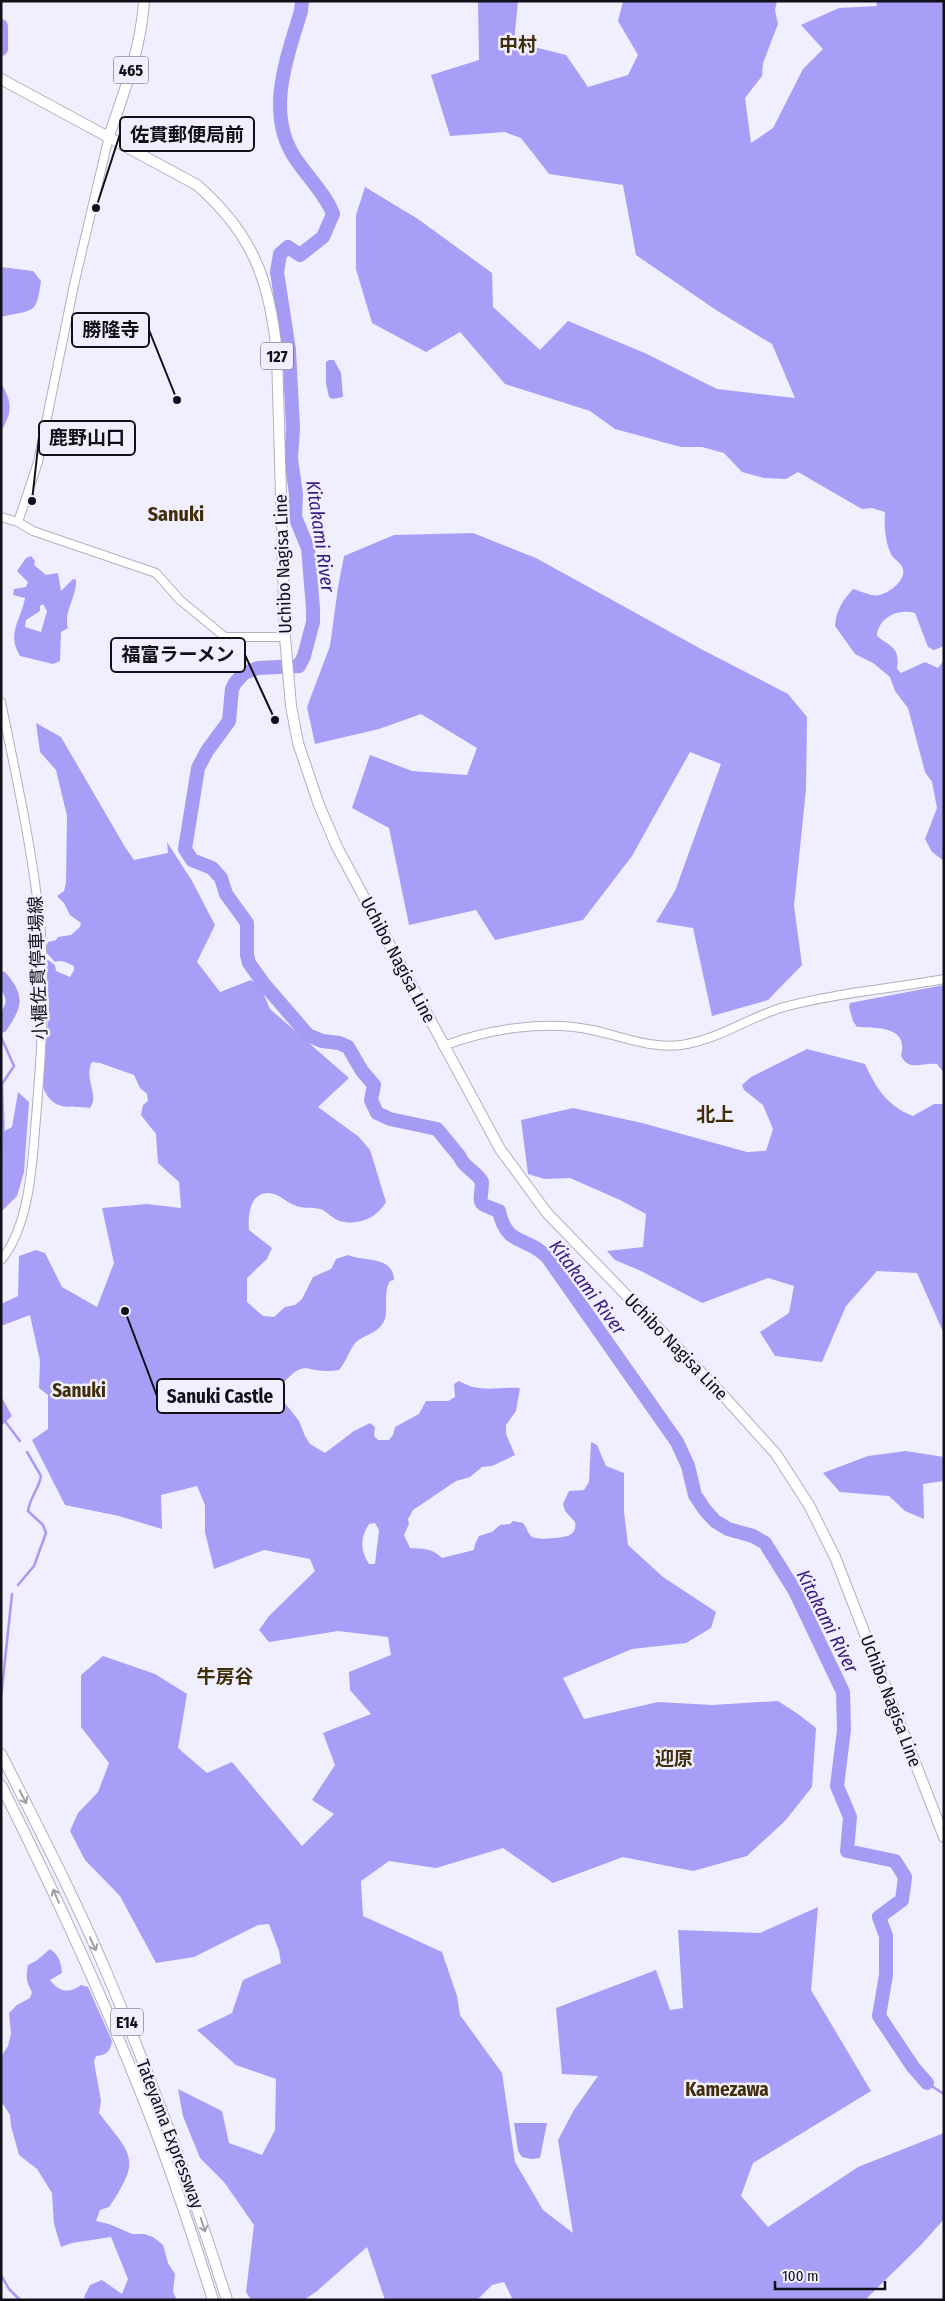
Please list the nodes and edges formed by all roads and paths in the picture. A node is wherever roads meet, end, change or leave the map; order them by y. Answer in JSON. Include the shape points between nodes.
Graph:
{"nodes":[{"id":1,"x":144,"y":1,"type":"edge"},
{"id":2,"x":1,"y":79,"type":"edge"},
{"id":3,"x":109,"y":136,"type":"junction"},
{"id":4,"x":1,"y":517,"type":"edge"},
{"id":5,"x":18,"y":522,"type":"junction"},
{"id":6,"x":285,"y":637,"type":"junction"},
{"id":7,"x":1,"y":702,"type":"edge"},
{"id":8,"x":944,"y":979,"type":"edge"},
{"id":9,"x":443,"y":1046,"type":"junction"},
{"id":10,"x":1,"y":1260,"type":"edge"},
{"id":11,"x":1,"y":1754,"type":"edge"},
{"id":12,"x":1,"y":1785,"type":"edge"},
{"id":13,"x":944,"y":1837,"type":"edge"},
{"id":14,"x":213,"y":2300,"type":"edge"},
{"id":15,"x":227,"y":2300,"type":"edge"}],
"edges":[{"from":1,"to":3,"type":"highway","number":"465","via":[[136,54]]},
{"from":2,"to":3,"type":"highway","name":"Uchibo Nagisa Line","number":"127"},
{"from":3,"to":5,"type":"main road","via":[[38,462]]},
{"from":3,"to":6,"type":"highway","name":"Uchibo Nagisa Line","number":"127","via":[[187,178],[221,206],[247,244],[265,282],[273,314],[277,354]]},
{"from":4,"to":5,"type":"main road"},
{"from":5,"to":6,"type":"main road","via":[[33,531],[156,573],[180,600],[225,637]]},
{"from":6,"to":9,"type":"highway","name":"Uchibo Nagisa Line","number":"127","via":[[298,743],[319,805],[337,847]]},
{"from":7,"to":10,"type":"main road","name":"小櫃佐貫停車場線","via":[[33,871],[40,923],[44,1005],[32,1170],[14,1239]]},
{"from":8,"to":9,"type":"main road","via":[[786,1006],[701,1041],[681,1045],[652,1044],[577,1028],[546,1026],[471,1037]]},
{"from":9,"to":13,"type":"highway","name":"Uchibo Nagisa Line","number":"127","via":[[500,1148],[547,1213],[722,1393],[776,1454],[809,1505],[835,1557]]},
{"from":11,"to":15,"type":"highway","name":"Tateyama Expressway","number":"E14","one_way":true,"via":[[108,1975],[156,2094]]},
{"from":14,"to":12,"type":"highway","name":"Tateyama Expressway","number":"E14","one_way":true,"via":[[187,2217],[94,1980]]}]}
